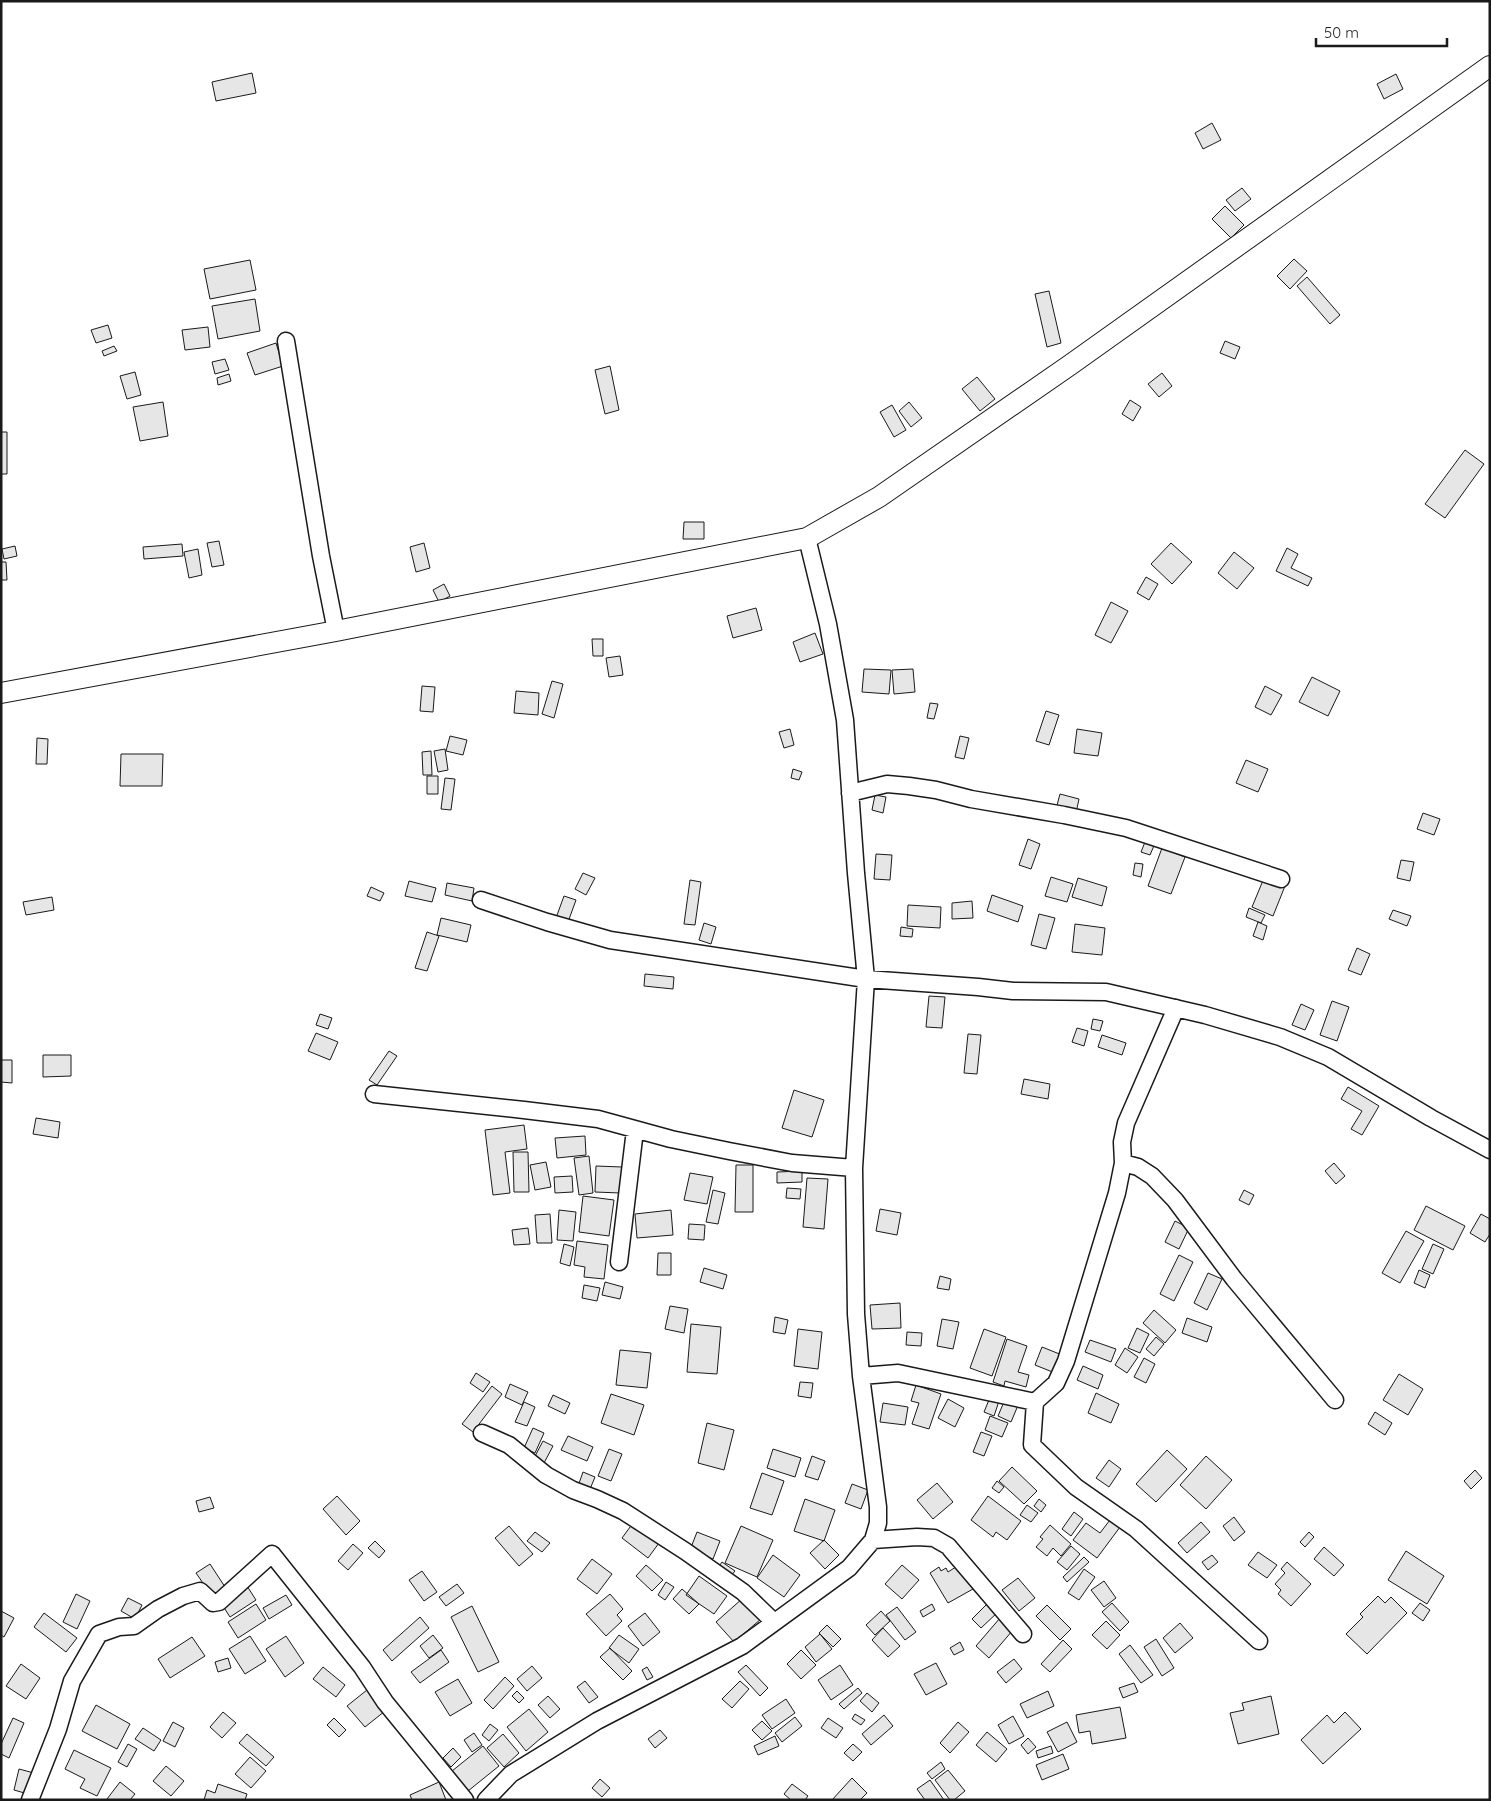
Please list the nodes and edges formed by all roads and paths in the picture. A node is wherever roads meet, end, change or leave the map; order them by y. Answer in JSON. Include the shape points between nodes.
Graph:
{"nodes":[{"id":1,"x":1490,"y":66,"type":"edge"},
{"id":2,"x":286,"y":341,"type":"dead end"},
{"id":3,"x":806,"y":538,"type":"junction"},
{"id":4,"x":336,"y":631,"type":"junction"},
{"id":5,"x":1,"y":693,"type":"edge"},
{"id":6,"x":850,"y":793,"type":"junction"},
{"id":7,"x":1281,"y":879,"type":"dead end"},
{"id":8,"x":481,"y":900,"type":"dead end"},
{"id":9,"x":866,"y":979,"type":"junction"},
{"id":10,"x":1176,"y":1008,"type":"junction"},
{"id":11,"x":374,"y":1094,"type":"dead end"},
{"id":12,"x":635,"y":1130,"type":"junction"},
{"id":13,"x":1490,"y":1150,"type":"edge"},
{"id":14,"x":1123,"y":1163,"type":"junction"},
{"id":15,"x":854,"y":1168,"type":"junction"},
{"id":16,"x":619,"y":1262,"type":"dead end"},
{"id":17,"x":861,"y":1376,"type":"junction"},
{"id":18,"x":1334,"y":1400,"type":"dead end"},
{"id":19,"x":1035,"y":1402,"type":"junction"},
{"id":20,"x":482,"y":1433,"type":"dead end"},
{"id":21,"x":873,"y":1540,"type":"junction"},
{"id":22,"x":774,"y":1622,"type":"junction"},
{"id":23,"x":1023,"y":1634,"type":"dead end"},
{"id":24,"x":1259,"y":1641,"type":"dead end"},
{"id":25,"x":30,"y":1800,"type":"edge"},
{"id":26,"x":465,"y":1800,"type":"edge"},
{"id":27,"x":486,"y":1800,"type":"edge"}],
"edges":[{"from":1,"to":3,"type":"street","via":[[879,497]]},
{"from":2,"to":4,"type":"street"},
{"from":3,"to":4,"type":"street"},
{"from":3,"to":6,"type":"street","via":[[828,624],[840,691]]},
{"from":4,"to":5,"type":"street"},
{"from":6,"to":7,"type":"street","via":[[887,784],[909,786],[1064,815],[1126,828]]},
{"from":6,"to":9,"type":"street"},
{"from":8,"to":9,"type":"street","via":[[610,940]]},
{"from":9,"to":10,"type":"street","via":[[1014,991],[1106,992]]},
{"from":9,"to":15,"type":"street"},
{"from":10,"to":13,"type":"street","via":[[1280,1037],[1328,1057]]},
{"from":10,"to":14,"type":"street","via":[[1126,1123],[1122,1142]]},
{"from":11,"to":12,"type":"street","via":[[598,1119]]},
{"from":12,"to":15,"type":"street","via":[[792,1162]]},
{"from":12,"to":16,"type":"street"},
{"from":14,"to":18,"type":"street","via":[[1152,1176],[1175,1200]]},
{"from":14,"to":19,"type":"street","via":[[1066,1361],[1056,1383]]},
{"from":15,"to":17,"type":"street","via":[[856,1314]]},
{"from":17,"to":19,"type":"street","via":[[898,1373]]},
{"from":17,"to":21,"type":"street","via":[[878,1507],[878,1524]]},
{"from":19,"to":24,"type":"street","via":[[1032,1445],[1076,1487],[1136,1529]]},
{"from":20,"to":22,"type":"street","via":[[509,1445],[546,1475],[622,1511],[685,1550],[744,1592]]},
{"from":21,"to":22,"type":"street","via":[[849,1568]]},
{"from":21,"to":23,"type":"street","via":[[934,1538],[948,1546]]},
{"from":22,"to":27,"type":"street","via":[[742,1646],[597,1721],[511,1774]]},
{"from":25,"to":26,"type":"street","via":[[58,1729],[72,1681],[99,1634],[134,1626],[158,1609],[200,1591],[213,1603],[219,1602],[272,1554]]}]}
